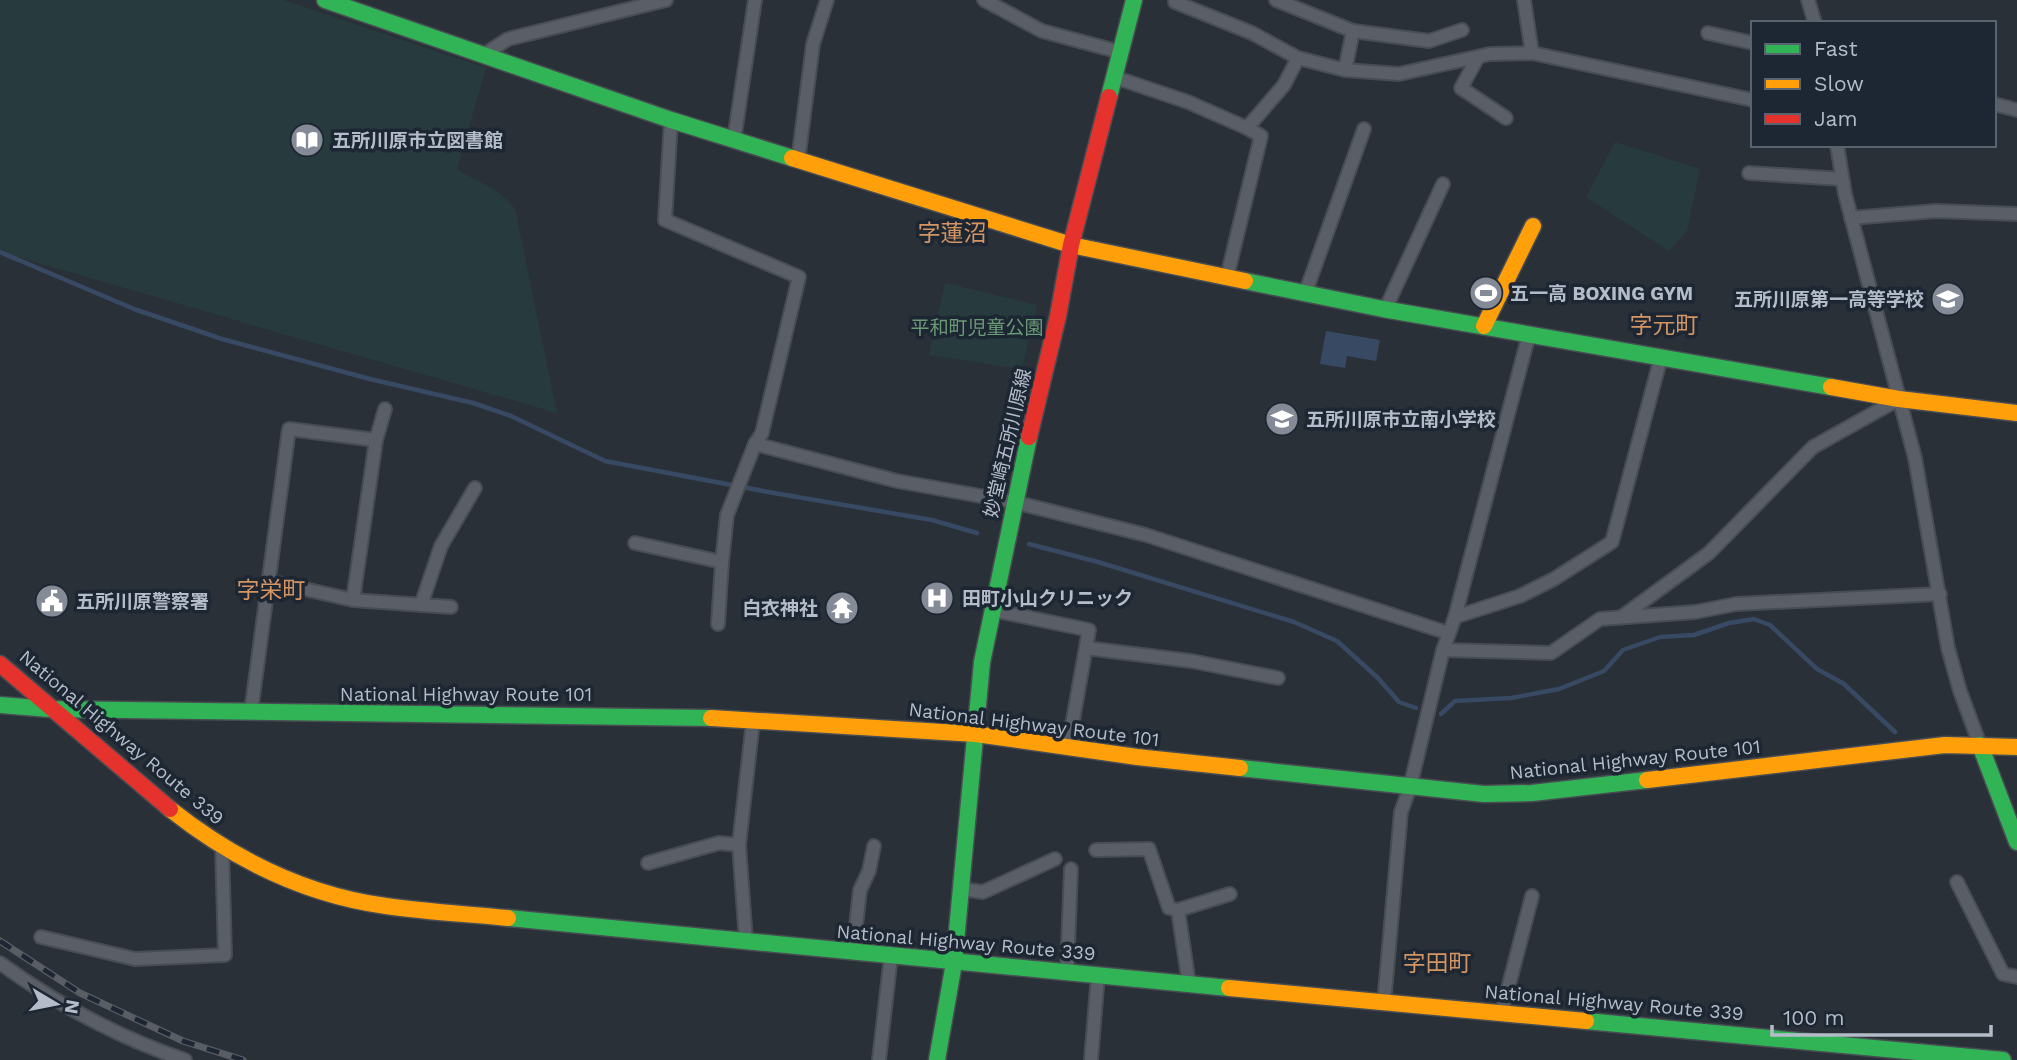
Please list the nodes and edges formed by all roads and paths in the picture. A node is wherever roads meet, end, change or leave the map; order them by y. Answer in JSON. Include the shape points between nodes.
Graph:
{"nodes":[{"id":1,"x":325,"y":0,"type":"edge"},
{"id":2,"x":666,"y":0,"type":"edge"},
{"id":3,"x":755,"y":0,"type":"edge"},
{"id":4,"x":827,"y":0,"type":"edge"},
{"id":5,"x":984,"y":0,"type":"edge"},
{"id":6,"x":1134,"y":0,"type":"edge"},
{"id":7,"x":1276,"y":0,"type":"edge"},
{"id":8,"x":1524,"y":0,"type":"edge"},
{"id":9,"x":1808,"y":0,"type":"edge"},
{"id":10,"x":1175,"y":2,"type":"edge"},
{"id":11,"x":1814,"y":21,"type":"edge"},
{"id":12,"x":1462,"y":30,"type":"dead end"},
{"id":13,"x":1353,"y":31,"type":"junction"},
{"id":14,"x":1708,"y":33,"type":"dead end"},
{"id":15,"x":1751,"y":43,"type":"edge"},
{"id":16,"x":1120,"y":52,"type":"junction"},
{"id":17,"x":1532,"y":53,"type":"junction"},
{"id":18,"x":485,"y":54,"type":"junction"},
{"id":19,"x":1478,"y":57,"type":"junction"},
{"id":20,"x":1298,"y":58,"type":"junction"},
{"id":21,"x":1345,"y":71,"type":"junction"},
{"id":22,"x":1114,"y":77,"type":"junction"},
{"id":23,"x":1751,"y":100,"type":"edge"},
{"id":24,"x":1996,"y":105,"type":"edge"},
{"id":25,"x":2017,"y":110,"type":"edge"},
{"id":26,"x":1506,"y":118,"type":"dead end"},
{"id":27,"x":671,"y":120,"type":"junction"},
{"id":28,"x":1247,"y":128,"type":"junction"},
{"id":29,"x":1364,"y":129,"type":"dead end"},
{"id":30,"x":734,"y":140,"type":"junction"},
{"id":31,"x":1837,"y":147,"type":"edge"},
{"id":32,"x":798,"y":160,"type":"junction"},
{"id":33,"x":1749,"y":173,"type":"dead end"},
{"id":34,"x":1842,"y":178,"type":"junction"},
{"id":35,"x":1443,"y":184,"type":"dead end"},
{"id":36,"x":2017,"y":214,"type":"edge"},
{"id":37,"x":1851,"y":218,"type":"junction"},
{"id":38,"x":1533,"y":226,"type":"dead end"},
{"id":39,"x":1071,"y":245,"type":"junction"},
{"id":40,"x":1227,"y":277,"type":"junction"},
{"id":41,"x":1305,"y":293,"type":"junction"},
{"id":42,"x":1385,"y":310,"type":"junction"},
{"id":43,"x":1483,"y":327,"type":"junction"},
{"id":44,"x":1529,"y":334,"type":"junction"},
{"id":45,"x":1661,"y":357,"type":"junction"},
{"id":46,"x":1899,"y":399,"type":"junction"},
{"id":47,"x":385,"y":409,"type":"dead end"},
{"id":48,"x":2017,"y":413,"type":"edge"},
{"id":49,"x":376,"y":440,"type":"junction"},
{"id":50,"x":755,"y":444,"type":"junction"},
{"id":51,"x":475,"y":488,"type":"dead end"},
{"id":52,"x":1014,"y":502,"type":"junction"},
{"id":53,"x":635,"y":543,"type":"dead end"},
{"id":54,"x":722,"y":562,"type":"junction"},
{"id":55,"x":269,"y":581,"type":"junction"},
{"id":56,"x":1940,"y":594,"type":"junction"},
{"id":57,"x":353,"y":600,"type":"junction"},
{"id":58,"x":421,"y":605,"type":"junction"},
{"id":59,"x":452,"y":607,"type":"dead end"},
{"id":60,"x":992,"y":610,"type":"junction"},
{"id":61,"x":1623,"y":616,"type":"junction"},
{"id":62,"x":1455,"y":617,"type":"junction"},
{"id":63,"x":718,"y":624,"type":"dead end"},
{"id":64,"x":1447,"y":633,"type":"junction"},
{"id":65,"x":1086,"y":648,"type":"junction"},
{"id":66,"x":1443,"y":650,"type":"junction"},
{"id":67,"x":0,"y":664,"type":"edge"},
{"id":68,"x":1278,"y":678,"type":"dead end"},
{"id":69,"x":3,"y":706,"type":"edge"},
{"id":70,"x":49,"y":709,"type":"junction"},
{"id":71,"x":251,"y":712,"type":"junction"},
{"id":72,"x":752,"y":721,"type":"junction"},
{"id":73,"x":976,"y":734,"type":"junction"},
{"id":74,"x":1980,"y":745,"type":"junction"},
{"id":75,"x":2017,"y":747,"type":"edge"},
{"id":76,"x":1068,"y":748,"type":"junction"},
{"id":77,"x":1410,"y":787,"type":"junction"},
{"id":78,"x":2017,"y":842,"type":"edge"},
{"id":79,"x":739,"y":845,"type":"junction"},
{"id":80,"x":222,"y":846,"type":"junction"},
{"id":81,"x":874,"y":846,"type":"dead end"},
{"id":82,"x":1096,"y":850,"type":"dead end"},
{"id":83,"x":1055,"y":859,"type":"dead end"},
{"id":84,"x":648,"y":863,"type":"dead end"},
{"id":85,"x":1072,"y":869,"type":"dead end"},
{"id":86,"x":1957,"y":882,"type":"dead end"},
{"id":87,"x":961,"y":889,"type":"junction"},
{"id":88,"x":1230,"y":894,"type":"dead end"},
{"id":89,"x":1532,"y":895,"type":"dead end"},
{"id":90,"x":1178,"y":910,"type":"junction"},
{"id":91,"x":41,"y":937,"type":"dead end"},
{"id":92,"x":746,"y":941,"type":"junction"},
{"id":93,"x":853,"y":952,"type":"junction"},
{"id":94,"x":891,"y":956,"type":"junction"},
{"id":95,"x":0,"y":963,"type":"edge"},
{"id":96,"x":954,"y":963,"type":"junction"},
{"id":97,"x":1068,"y":973,"type":"junction"},
{"id":98,"x":1098,"y":975,"type":"junction"},
{"id":99,"x":2017,"y":977,"type":"edge"},
{"id":100,"x":1189,"y":984,"type":"junction"},
{"id":101,"x":1384,"y":1003,"type":"junction"},
{"id":102,"x":1502,"y":1012,"type":"junction"},
{"id":103,"x":185,"y":1060,"type":"edge"},
{"id":104,"x":879,"y":1060,"type":"edge"},
{"id":105,"x":937,"y":1060,"type":"edge"},
{"id":106,"x":1091,"y":1060,"type":"edge"},
{"id":107,"x":2003,"y":1060,"type":"edge"}],
"edges":[{"from":1,"to":18,"type":"main road"},
{"from":2,"to":18,"type":"street","via":[[508,38]]},
{"from":3,"to":30,"type":"street"},
{"from":4,"to":32,"type":"street","via":[[813,44]]},
{"from":5,"to":16,"type":"street","via":[[1042,31]]},
{"from":6,"to":16,"type":"main road","name":"妙堂崎五所川原線"},
{"from":7,"to":13,"type":"street"},
{"from":8,"to":17,"type":"street"},
{"from":9,"to":11,"type":"street"},
{"from":10,"to":20,"type":"street","via":[[1252,33]]},
{"from":12,"to":13,"type":"street","via":[[1429,41]]},
{"from":13,"to":21,"type":"street"},
{"from":14,"to":15,"type":"street"},
{"from":16,"to":22,"type":"main road","name":"妙堂崎五所川原線"},
{"from":17,"to":19,"type":"street"},
{"from":17,"to":23,"type":"street"},
{"from":18,"to":27,"type":"main road"},
{"from":19,"to":21,"type":"street","via":[[1399,74]]},
{"from":19,"to":26,"type":"street","via":[[1461,88]]},
{"from":20,"to":21,"type":"street"},
{"from":20,"to":28,"type":"street","via":[[1284,85]]},
{"from":22,"to":28,"type":"street"},
{"from":22,"to":39,"type":"main road","name":"妙堂崎五所川原線"},
{"from":24,"to":25,"type":"street"},
{"from":27,"to":30,"type":"main road"},
{"from":27,"to":50,"type":"street","via":[[665,220],[799,276],[762,433]]},
{"from":28,"to":40,"type":"street","via":[[1261,136]]},
{"from":29,"to":41,"type":"street"},
{"from":30,"to":32,"type":"main road"},
{"from":31,"to":34,"type":"street"},
{"from":32,"to":39,"type":"main road"},
{"from":33,"to":34,"type":"street"},
{"from":34,"to":37,"type":"street"},
{"from":35,"to":42,"type":"street"},
{"from":36,"to":37,"type":"street","via":[[1937,211]]},
{"from":37,"to":46,"type":"street"},
{"from":38,"to":43,"type":"main road"},
{"from":39,"to":40,"type":"main road"},
{"from":39,"to":52,"type":"main road","name":"妙堂崎五所川原線"},
{"from":40,"to":41,"type":"main road"},
{"from":41,"to":42,"type":"main road"},
{"from":42,"to":43,"type":"main road"},
{"from":43,"to":44,"type":"main road"},
{"from":44,"to":45,"type":"main road"},
{"from":44,"to":62,"type":"street"},
{"from":45,"to":46,"type":"main road"},
{"from":45,"to":62,"type":"street","via":[[1612,542],[1520,596]]},
{"from":46,"to":48,"type":"main road"},
{"from":46,"to":56,"type":"street","via":[[1915,458]]},
{"from":46,"to":61,"type":"street","via":[[1813,447],[1709,553]]},
{"from":47,"to":49,"type":"street"},
{"from":49,"to":55,"type":"street","via":[[289,429]]},
{"from":49,"to":57,"type":"street"},
{"from":50,"to":52,"type":"street","via":[[897,481]]},
{"from":50,"to":54,"type":"street","via":[[727,515]]},
{"from":51,"to":58,"type":"street","via":[[441,546]]},
{"from":52,"to":60,"type":"main road","name":"妙堂崎五所川原線"},
{"from":52,"to":64,"type":"street","via":[[1146,535]]},
{"from":53,"to":54,"type":"street"},
{"from":54,"to":63,"type":"street"},
{"from":55,"to":57,"type":"street"},
{"from":55,"to":71,"type":"street"},
{"from":56,"to":61,"type":"street","via":[[1736,604],[1695,612]]},
{"from":56,"to":74,"type":"street","via":[[1948,648]]},
{"from":57,"to":58,"type":"street"},
{"from":58,"to":59,"type":"street"},
{"from":60,"to":65,"type":"street","via":[[1089,630]]},
{"from":60,"to":73,"type":"main road","name":"妙堂崎五所川原線"},
{"from":61,"to":66,"type":"street","via":[[1600,619],[1551,653]]},
{"from":62,"to":64,"type":"street"},
{"from":64,"to":66,"type":"street"},
{"from":65,"to":68,"type":"street"},
{"from":65,"to":76,"type":"street"},
{"from":66,"to":77,"type":"street"},
{"from":67,"to":70,"type":"main road","name":"National Highway Route 339"},
{"from":69,"to":70,"type":"main road","name":"National Highway Route 101"},
{"from":70,"to":71,"type":"main road","name":"National Highway Route 101"},
{"from":70,"to":80,"type":"main road","name":"National Highway Route 339","via":[[188,824]]},
{"from":71,"to":72,"type":"main road","name":"National Highway Route 101","via":[[676,716]]},
{"from":72,"to":73,"type":"main road","name":"National Highway Route 101"},
{"from":72,"to":79,"type":"street"},
{"from":73,"to":76,"type":"main road","name":"National Highway Route 101"},
{"from":73,"to":87,"type":"main road","name":"妙堂崎五所川原線"},
{"from":74,"to":75,"type":"main road","name":"National Highway Route 101"},
{"from":74,"to":77,"type":"main road","name":"National Highway Route 101","via":[[1945,745],[1532,793]]},
{"from":74,"to":78,"type":"main road"},
{"from":76,"to":77,"type":"main road","name":"National Highway Route 101"},
{"from":77,"to":101,"type":"street","via":[[1401,812]]},
{"from":79,"to":84,"type":"street","via":[[719,843]]},
{"from":79,"to":92,"type":"street"},
{"from":80,"to":91,"type":"street","via":[[225,955],[135,959]]},
{"from":80,"to":92,"type":"main road","name":"National Highway Route 339","via":[[288,880],[385,906]]},
{"from":81,"to":93,"type":"street","via":[[860,890]]},
{"from":82,"to":90,"type":"street","via":[[1149,849],[1169,908]]},
{"from":83,"to":87,"type":"street","via":[[983,892]]},
{"from":85,"to":97,"type":"street"},
{"from":86,"to":99,"type":"street","via":[[2003,974]]},
{"from":87,"to":96,"type":"main road","name":"妙堂崎五所川原線"},
{"from":88,"to":90,"type":"street"},
{"from":89,"to":102,"type":"street"},
{"from":90,"to":100,"type":"street"},
{"from":92,"to":93,"type":"main road","name":"National Highway Route 339"},
{"from":93,"to":94,"type":"main road","name":"National Highway Route 339"},
{"from":94,"to":96,"type":"main road","name":"National Highway Route 339"},
{"from":94,"to":104,"type":"street"},
{"from":95,"to":103,"type":"street","via":[[90,1018]]},
{"from":96,"to":97,"type":"main road","name":"National Highway Route 339"},
{"from":96,"to":105,"type":"main road","name":"妙堂崎五所川原線"},
{"from":97,"to":98,"type":"main road","name":"National Highway Route 339"},
{"from":98,"to":100,"type":"main road","name":"National Highway Route 339"},
{"from":98,"to":106,"type":"street"},
{"from":100,"to":101,"type":"main road","name":"National Highway Route 339"},
{"from":101,"to":102,"type":"main road","name":"National Highway Route 339"},
{"from":102,"to":107,"type":"main road","name":"National Highway Route 339"}]}
